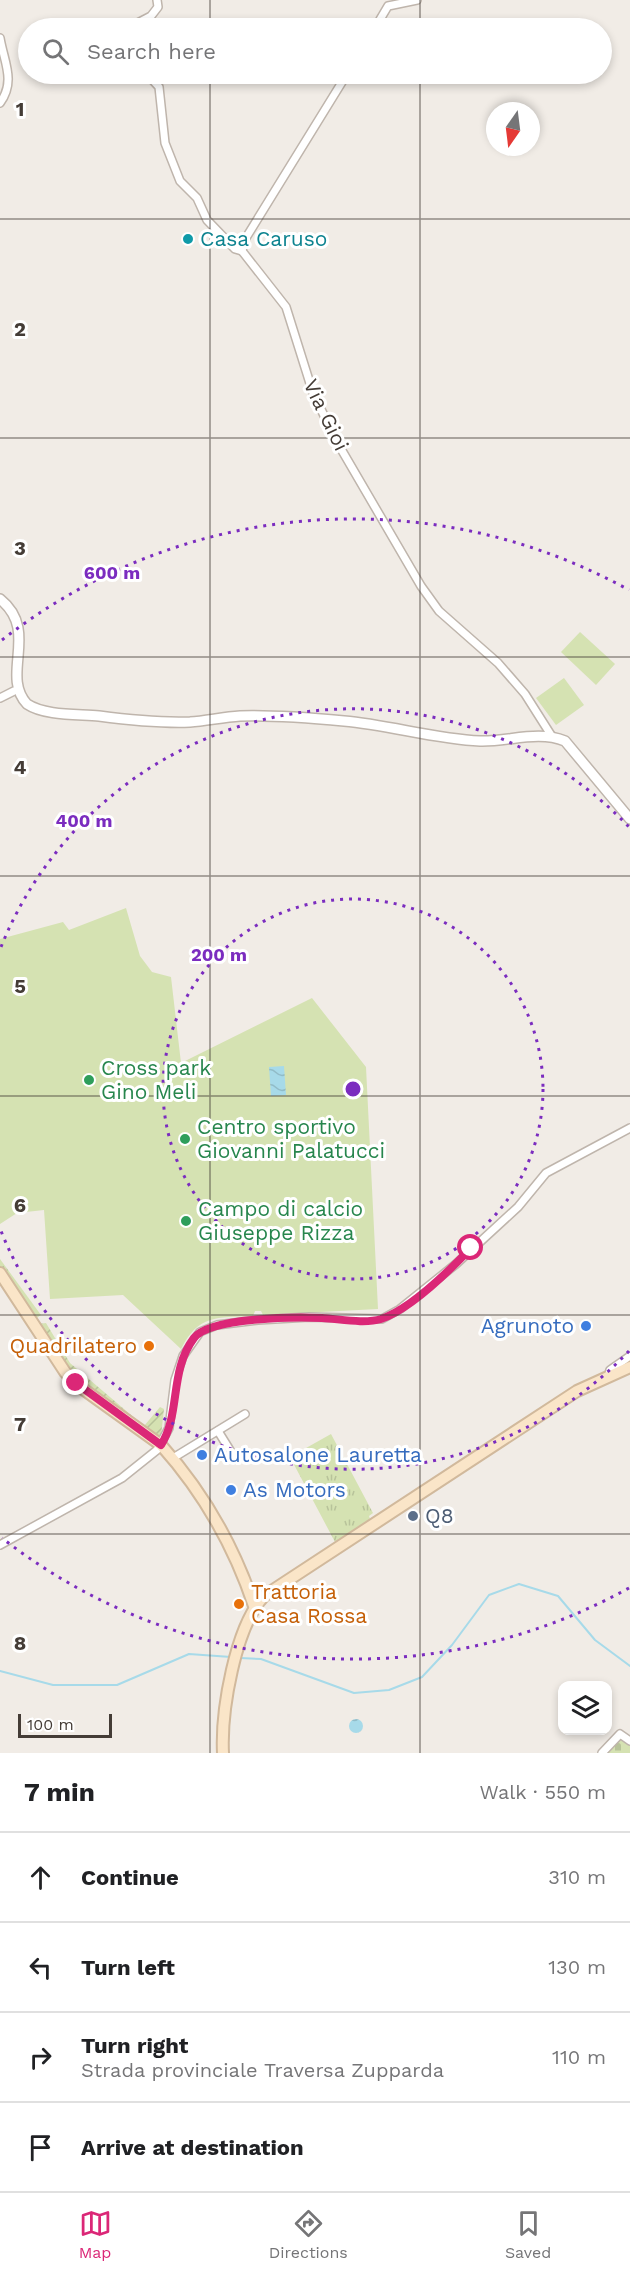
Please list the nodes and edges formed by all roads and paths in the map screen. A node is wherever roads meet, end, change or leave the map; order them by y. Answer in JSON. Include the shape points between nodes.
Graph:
{"nodes":[{"id":1,"x":157,"y":0,"type":"edge"},
{"id":2,"x":417,"y":0,"type":"edge"},
{"id":3,"x":147,"y":18,"type":"edge"},
{"id":4,"x":381,"y":18,"type":"edge"},
{"id":5,"x":0,"y":38,"type":"edge"},
{"id":6,"x":156,"y":84,"type":"edge"},
{"id":7,"x":341,"y":84,"type":"edge"},
{"id":8,"x":0,"y":103,"type":"edge"},
{"id":9,"x":242,"y":251,"type":"junction"},
{"id":10,"x":0,"y":599,"type":"edge"},
{"id":11,"x":14,"y":691,"type":"junction"},
{"id":12,"x":0,"y":698,"type":"edge"},
{"id":13,"x":551,"y":735,"type":"junction"},
{"id":14,"x":630,"y":819,"type":"edge"},
{"id":15,"x":630,"y":1128,"type":"edge"},
{"id":16,"x":0,"y":1274,"type":"edge"},
{"id":17,"x":630,"y":1356,"type":"edge"},
{"id":18,"x":630,"y":1367,"type":"edge"},
{"id":19,"x":609,"y":1374,"type":"junction"},
{"id":20,"x":244,"y":1414,"type":"dead end"},
{"id":21,"x":218,"y":1431,"type":"junction"},
{"id":22,"x":161,"y":1445,"type":"junction"},
{"id":23,"x":173,"y":1458,"type":"junction"},
{"id":24,"x":236,"y":1460,"type":"dead end"},
{"id":25,"x":0,"y":1545,"type":"edge"},
{"id":26,"x":254,"y":1606,"type":"junction"},
{"id":27,"x":630,"y":1741,"type":"edge"},
{"id":28,"x":223,"y":1753,"type":"edge"},
{"id":29,"x":602,"y":1753,"type":"edge"}],
"edges":[{"from":1,"to":3,"type":"street","via":[[158,7]]},
{"from":2,"to":4,"type":"street","via":[[388,6]]},
{"from":5,"to":8,"type":"street","via":[[8,62],[9,84]]},
{"from":6,"to":9,"type":"street","name":"Via Gioi","via":[[165,143],[180,181],[197,198],[207,220],[235,249]]},
{"from":7,"to":9,"type":"street","via":[[244,241]]},
{"from":9,"to":13,"type":"street","name":"Via Gioi","via":[[286,307],[318,402],[337,442],[421,586],[439,610],[498,663],[525,694]]},
{"from":10,"to":11,"type":"street","via":[[13,611],[17,626],[10,668]]},
{"from":11,"to":12,"type":"street"},
{"from":11,"to":13,"type":"street","via":[[32,707],[105,717],[180,722],[240,716],[345,721],[482,741]]},
{"from":13,"to":14,"type":"street","via":[[565,741]]},
{"from":15,"to":22,"type":"street","via":[[546,1173],[518,1207],[448,1271],[382,1319],[258,1320],[217,1325],[200,1332],[183,1356],[169,1428]]},
{"from":16,"to":22,"type":"main road","via":[[64,1372]]},
{"from":17,"to":19,"type":"street"},
{"from":18,"to":19,"type":"main road"},
{"from":19,"to":26,"type":"main road","via":[[316,1560]]},
{"from":20,"to":21,"type":"street"},
{"from":21,"to":23,"type":"street"},
{"from":21,"to":24,"type":"street"},
{"from":22,"to":23,"type":"main road"},
{"from":22,"to":25,"type":"street","via":[[122,1478]]},
{"from":23,"to":26,"type":"main road","via":[[230,1544]]},
{"from":26,"to":28,"type":"main road","via":[[240,1636],[223,1728]]},
{"from":27,"to":29,"type":"street","via":[[620,1734]]}]}
